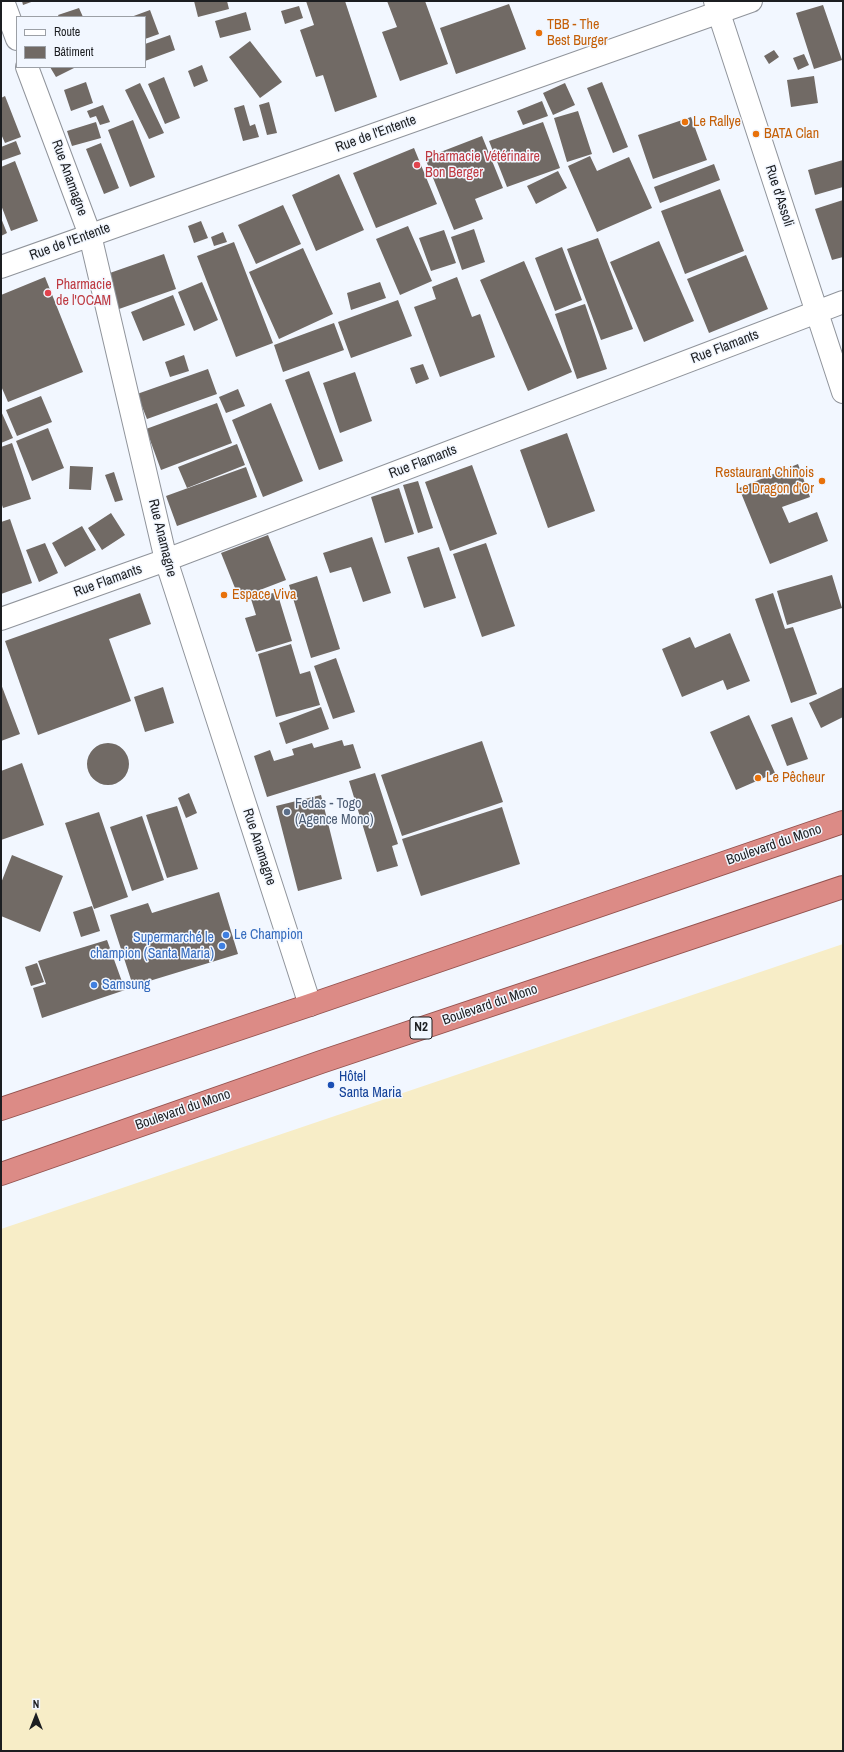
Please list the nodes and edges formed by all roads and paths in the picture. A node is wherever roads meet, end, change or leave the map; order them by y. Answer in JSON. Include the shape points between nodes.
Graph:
{"nodes":[{"id":1,"x":3,"y":1,"type":"edge"},
{"id":2,"x":751,"y":1,"type":"edge"},
{"id":3,"x":716,"y":7,"type":"edge"},
{"id":4,"x":16,"y":36,"type":"edge"},
{"id":5,"x":27,"y":68,"type":"edge"},
{"id":6,"x":90,"y":235,"type":"junction"},
{"id":7,"x":1,"y":267,"type":"edge"},
{"id":8,"x":843,"y":302,"type":"edge"},
{"id":9,"x":817,"y":312,"type":"junction"},
{"id":10,"x":843,"y":392,"type":"edge"},
{"id":11,"x":166,"y":560,"type":"junction"},
{"id":12,"x":1,"y":619,"type":"edge"},
{"id":13,"x":843,"y":822,"type":"edge"},
{"id":14,"x":843,"y":887,"type":"edge"},
{"id":15,"x":310,"y":1006,"type":"junction"},
{"id":16,"x":1,"y":1109,"type":"edge"},
{"id":17,"x":1,"y":1174,"type":"edge"}],
"edges":[{"from":1,"to":4,"type":"street"},
{"from":2,"to":3,"type":"street","name":"Rue de l'Entente"},
{"from":3,"to":6,"type":"street","name":"Rue de l'Entente"},
{"from":3,"to":9,"type":"street","name":"Rue d'Assoli"},
{"from":5,"to":6,"type":"street","name":"Rue Anamagne"},
{"from":6,"to":7,"type":"street","name":"Rue de l'Entente"},
{"from":6,"to":11,"type":"street","name":"Rue Anamagne"},
{"from":8,"to":9,"type":"street","name":"Rue Flamants"},
{"from":9,"to":10,"type":"street","name":"Rue d'Assoli"},
{"from":9,"to":11,"type":"street","name":"Rue Flamants"},
{"from":11,"to":12,"type":"street","name":"Rue Flamants"},
{"from":11,"to":15,"type":"street","name":"Rue Anamagne"},
{"from":13,"to":15,"type":"highway","name":"Boulevard du Mono"},
{"from":14,"to":17,"type":"highway","name":"Boulevard du Mono","number":"N2","via":[[321,1062]]},
{"from":15,"to":16,"type":"highway","name":"Boulevard du Mono"}]}
